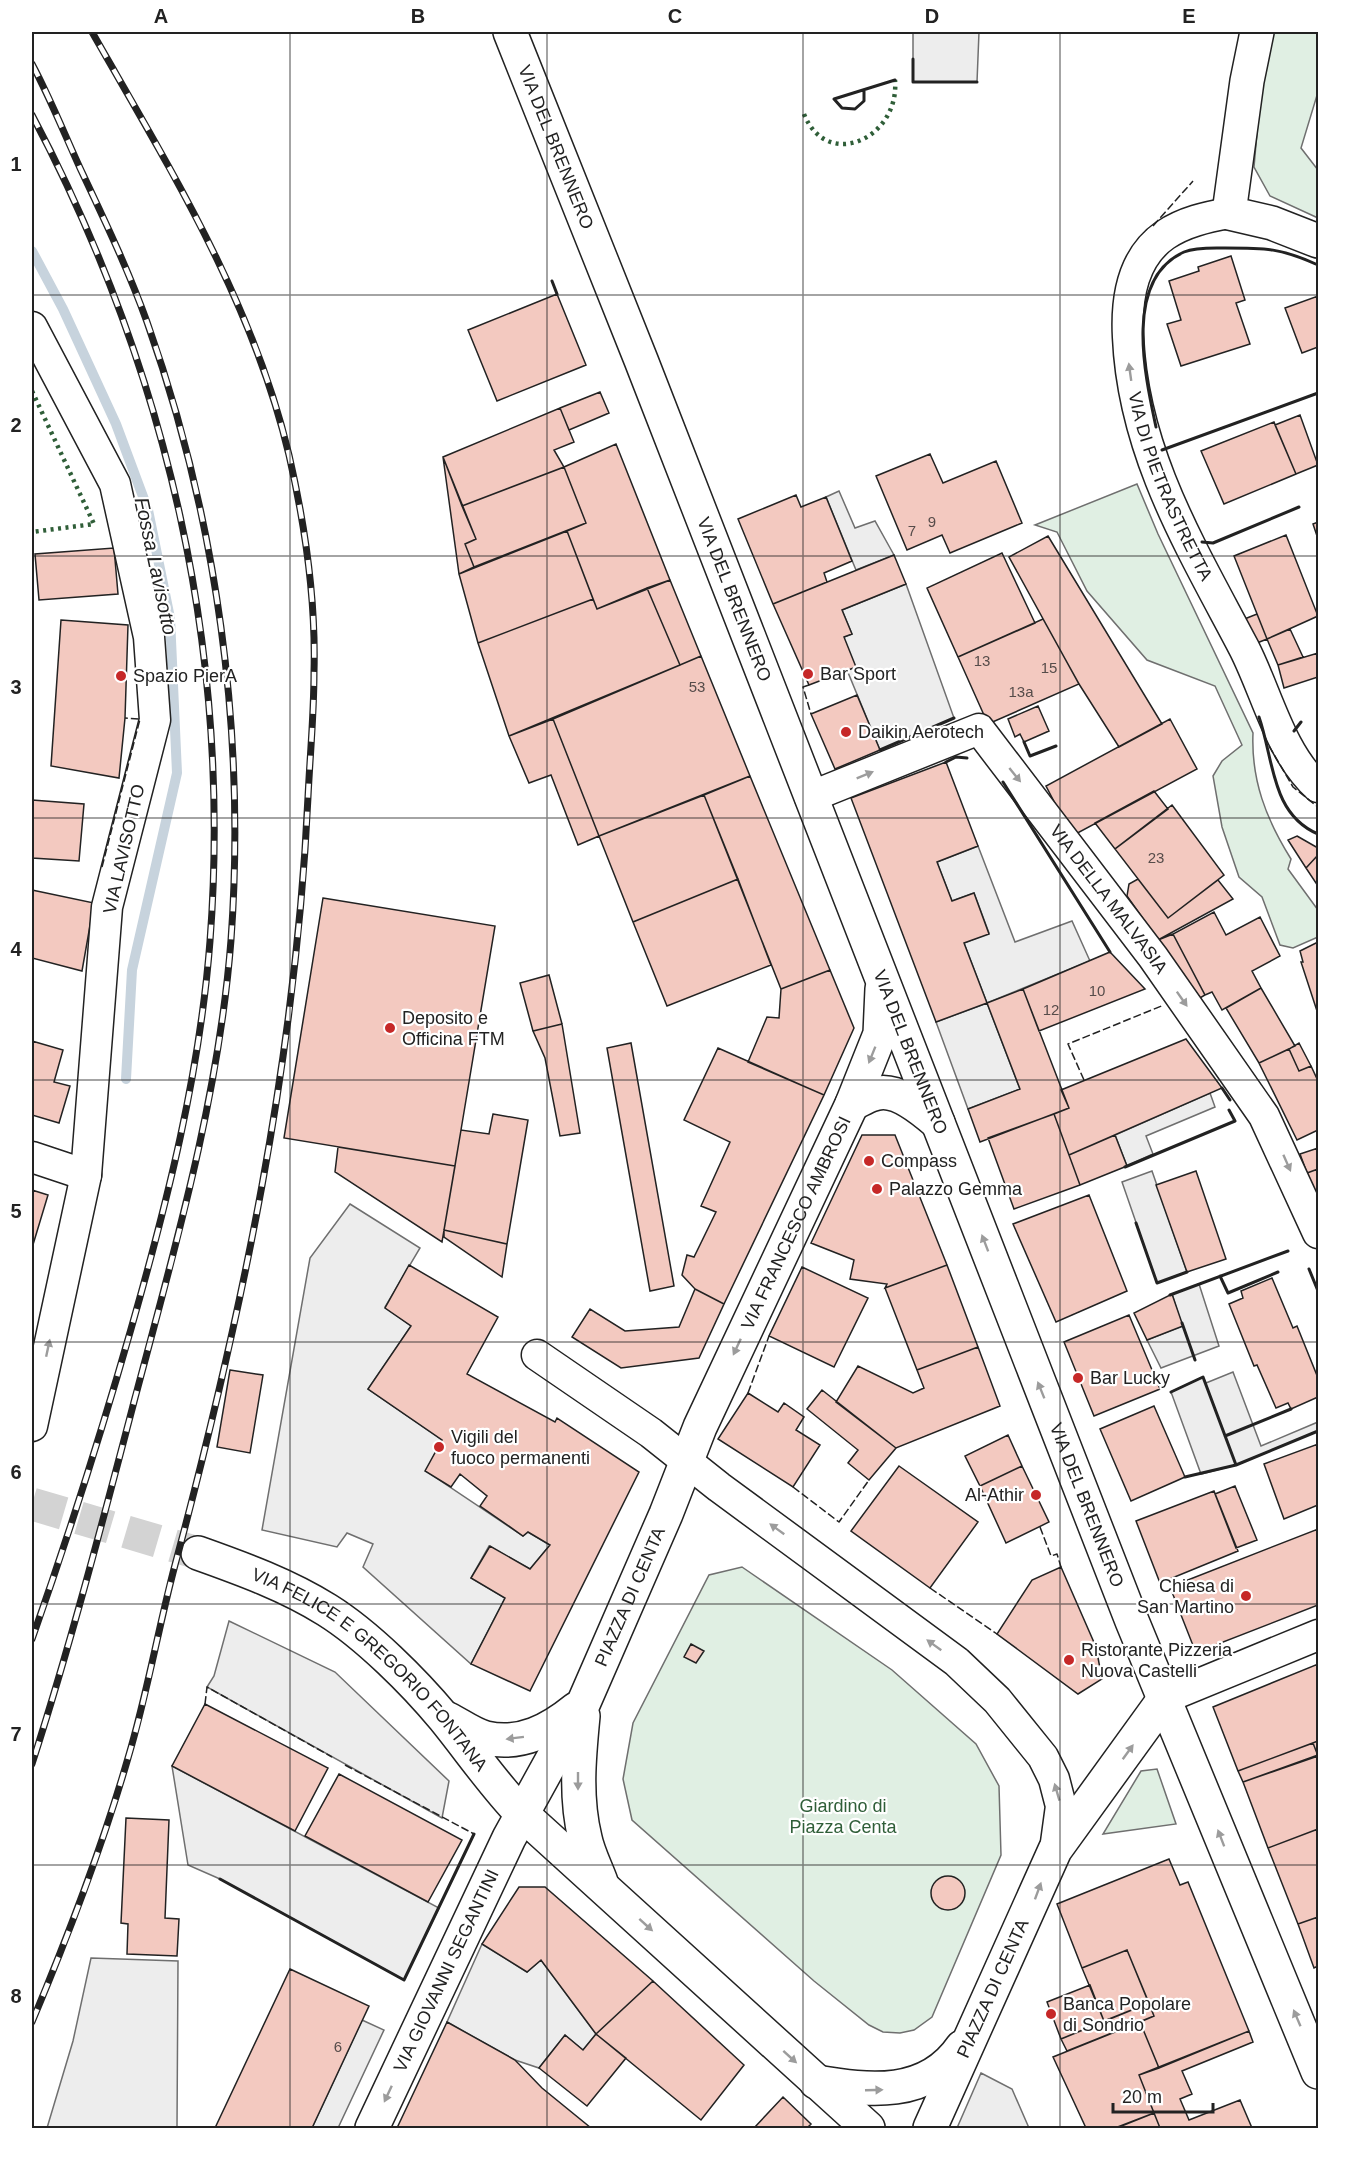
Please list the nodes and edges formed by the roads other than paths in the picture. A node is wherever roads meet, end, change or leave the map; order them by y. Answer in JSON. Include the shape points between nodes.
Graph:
{"nodes":[{"id":1,"x":510,"y":32,"type":"edge"},
{"id":2,"x":1257,"y":32,"type":"edge"},
{"id":3,"x":1229,"y":213,"type":"junction"},
{"id":4,"x":1318,"y":242,"type":"edge"},
{"id":5,"x":32,"y":327,"type":"edge"},
{"id":6,"x":1318,"y":787,"type":"edge"},
{"id":7,"x":810,"y":797,"type":"junction"},
{"id":8,"x":882,"y":978,"type":"junction"},
{"id":9,"x":852,"y":1104,"type":"junction"},
{"id":10,"x":938,"y":1123,"type":"junction"},
{"id":11,"x":32,"y":1157,"type":"edge"},
{"id":12,"x":86,"y":1174,"type":"junction"},
{"id":13,"x":1318,"y":1233,"type":"edge"},
{"id":14,"x":537,"y":1355,"type":"dead end"},
{"id":15,"x":32,"y":1426,"type":"edge"},
{"id":16,"x":687,"y":1460,"type":"junction"},
{"id":17,"x":198,"y":1553,"type":"tunnel mouth"},
{"id":18,"x":1318,"y":1635,"type":"edge"},
{"id":19,"x":1165,"y":1698,"type":"junction"},
{"id":20,"x":584,"y":1702,"type":"junction"},
{"id":21,"x":443,"y":1716,"type":"junction"},
{"id":22,"x":522,"y":1813,"type":"junction"},
{"id":23,"x":1055,"y":1850,"type":"junction"},
{"id":24,"x":603,"y":1886,"type":"junction"},
{"id":25,"x":980,"y":2021,"type":"junction"},
{"id":26,"x":1318,"y":2072,"type":"edge"},
{"id":27,"x":816,"y":2082,"type":"junction"},
{"id":28,"x":372,"y":2128,"type":"edge"},
{"id":29,"x":868,"y":2128,"type":"edge"},
{"id":30,"x":930,"y":2128,"type":"edge"}],
"edges":[{"from":1,"to":7,"type":"main road","name":"VIA DEL BRENNERO"},
{"from":2,"to":3,"type":"main road","via":[[1246,81]]},
{"from":3,"to":4,"type":"main road","via":[[1272,223]]},
{"from":6,"to":3,"type":"street","name":"VIA DI PIETRASTRETTA","one_way":true,"via":[[1298,764],[1159,481],[1140,425],[1129,362],[1130,288],[1142,260],[1164,235],[1195,220]]},
{"from":5,"to":12,"type":"street","name":"VIA LAVISOTTO","via":[[115,484],[149,637],[155,720],[107,907]]},
{"from":7,"to":8,"type":"main road","name":"VIA DEL BRENNERO"},
{"from":7,"to":13,"type":"street","name":"VIA DELLA MALVASIA","one_way":true,"via":[[979,729],[1153,957],[1264,1116]]},
{"from":8,"to":9,"type":"main road","name":"VIA FRANCESCO AMBROSI","one_way":true,"via":[[880,1034]]},
{"from":8,"to":10,"type":"main road","name":"VIA DEL BRENNERO"},
{"from":9,"to":10,"type":"main road","via":[[876,1092],[891,1094],[920,1107]]},
{"from":9,"to":16,"type":"main road","name":"VIA FRANCESCO AMBROSI","one_way":true},
{"from":19,"to":10,"type":"main road","name":"VIA DEL BRENNERO","one_way":true},
{"from":11,"to":12,"type":"street"},
{"from":15,"to":12,"type":"street","name":"VIA LAVISOTTO","one_way":true},
{"from":14,"to":16,"type":"street"},
{"from":16,"to":20,"type":"main road","name":"PIAZZA DI CENTA"},
{"from":23,"to":16,"type":"street","name":"PIAZZA DI CENTA","one_way":true,"via":[[1061,1806],[1053,1779],[1043,1757],[997,1700],[957,1662]]},
{"from":17,"to":21,"type":"main road","name":"VIA FELICE E GREGORIO FONTANA","via":[[273,1581],[328,1610],[373,1645]]},
{"from":18,"to":19,"type":"street"},
{"from":23,"to":19,"type":"main road","name":"PIAZZA DI CENTA","one_way":true},
{"from":26,"to":19,"type":"main road","name":"VIA DEL BRENNERO","one_way":true},
{"from":20,"to":21,"type":"main road","one_way":true,"via":[[542,1733],[520,1739],[484,1738]]},
{"from":20,"to":22,"type":"main road","name":"PIAZZA DI CENTA"},
{"from":20,"to":24,"type":"main road","one_way":true,"via":[[577,1785],[585,1839]]},
{"from":21,"to":22,"type":"main road","name":"VIA FELICE E GREGORIO FONTANA"},
{"from":22,"to":24,"type":"main road"},
{"from":22,"to":28,"type":"main road","name":"VIA GIOVANNI SEGANTINI","one_way":true},
{"from":25,"to":23,"type":"main road","name":"PIAZZA DI CENTA","one_way":true},
{"from":24,"to":27,"type":"main road","one_way":true},
{"from":27,"to":25,"type":"main road","one_way":true,"via":[[862,2090],[912,2084],[957,2055]]},
{"from":25,"to":30,"type":"main road","name":"PIAZZA DI CENTA"},
{"from":27,"to":29,"type":"main road"}]}
